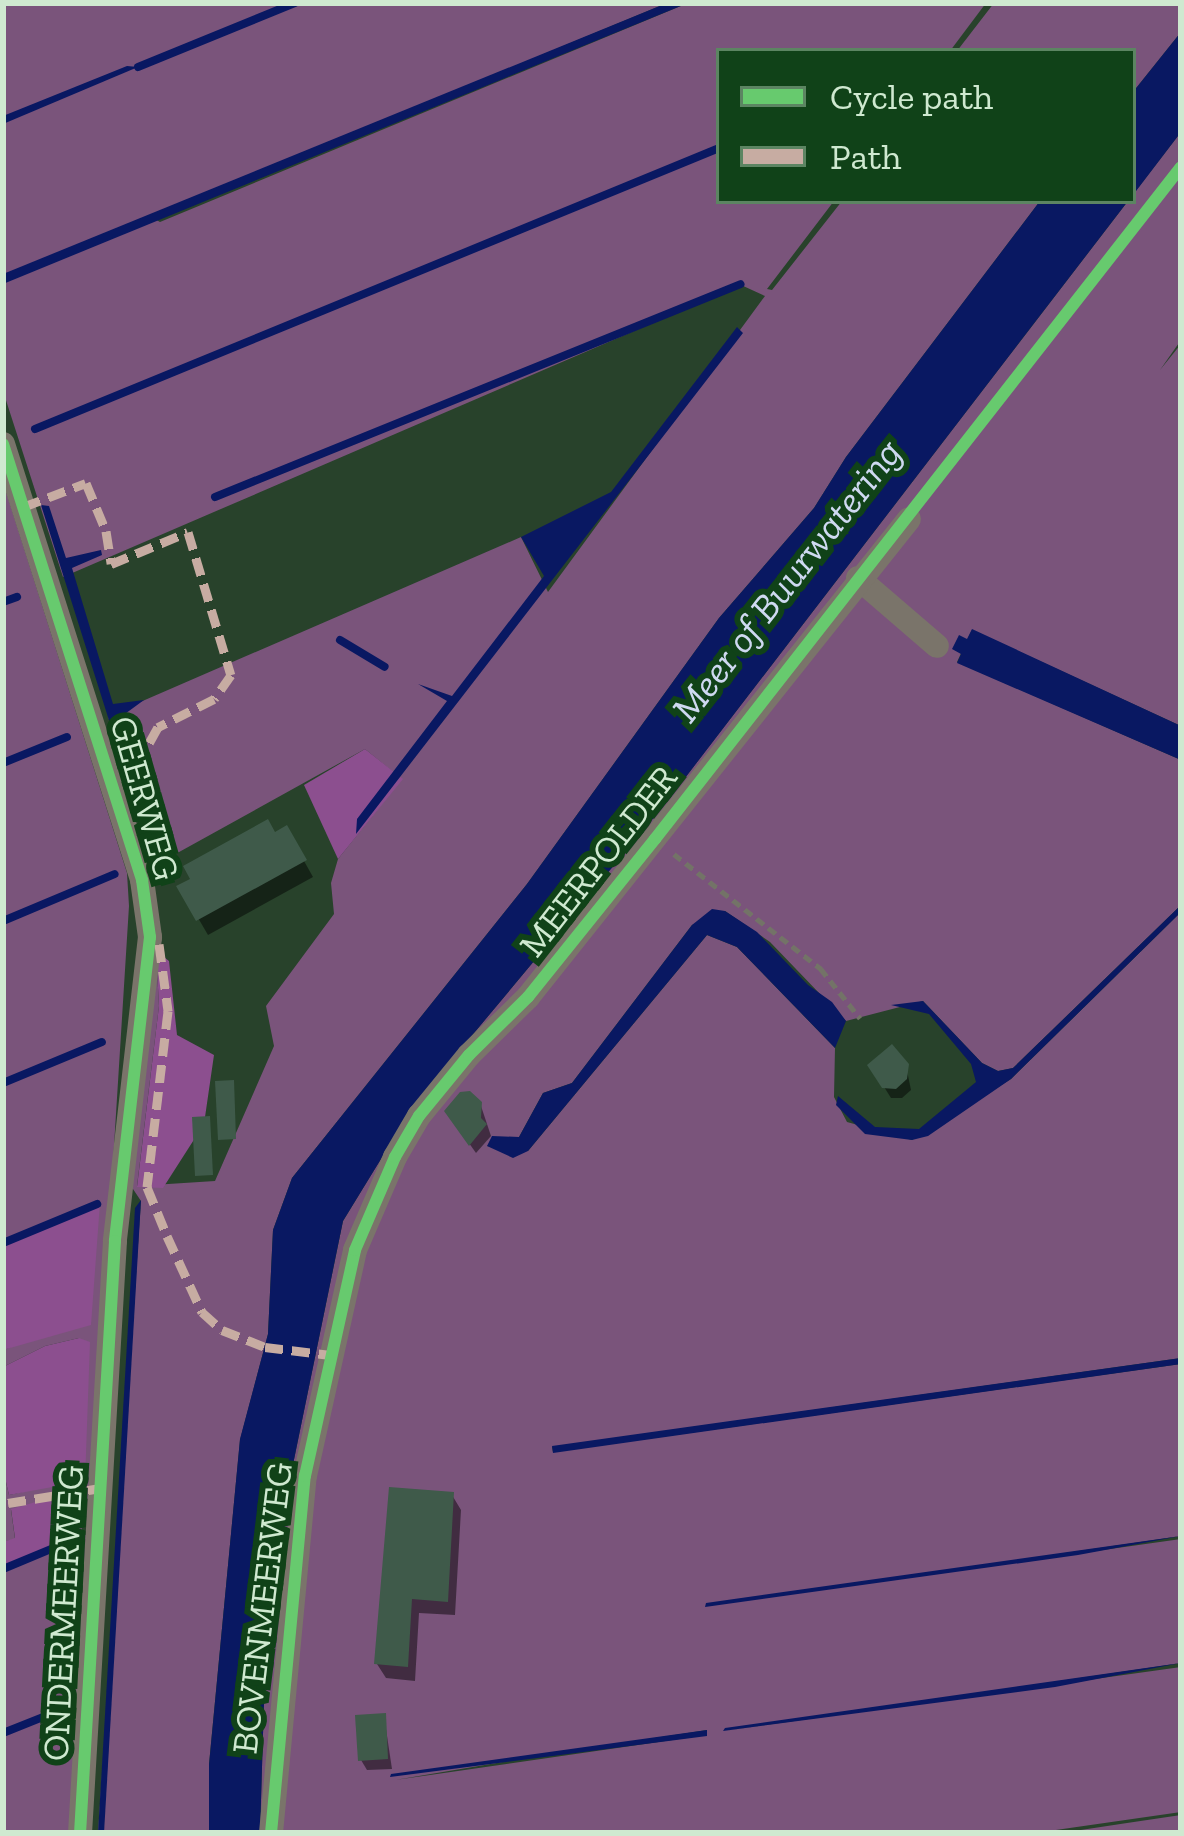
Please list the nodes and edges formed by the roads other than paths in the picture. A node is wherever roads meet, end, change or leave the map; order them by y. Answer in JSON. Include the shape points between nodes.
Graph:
{"nodes":[{"id":1,"x":3,"y":444,"type":"edge"},
{"id":2,"x":908,"y":519,"type":"dead end"},
{"id":3,"x":858,"y":578,"type":"junction"},
{"id":4,"x":937,"y":646,"type":"dead end"},
{"id":5,"x":355,"y":1250,"type":"joint"},
{"id":6,"x":106,"y":1396,"type":"joint"},
{"id":7,"x":80,"y":1833,"type":"edge"},
{"id":8,"x":271,"y":1833,"type":"edge"}],
"edges":[{"from":1,"to":6,"type":"street","name":"GEERWEG","via":[[142,880],[149,937]]},
{"from":2,"to":3,"type":"street","name":"MEERPOLDER"},
{"from":3,"to":4,"type":"street"},
{"from":3,"to":5,"type":"street","name":"MEERPOLDER","via":[[528,997],[419,1117]]},
{"from":5,"to":8,"type":"street","name":"BOVENMEERWEG","via":[[304,1476]]},
{"from":6,"to":7,"type":"street","name":"ONDERMEERWEG"}]}
